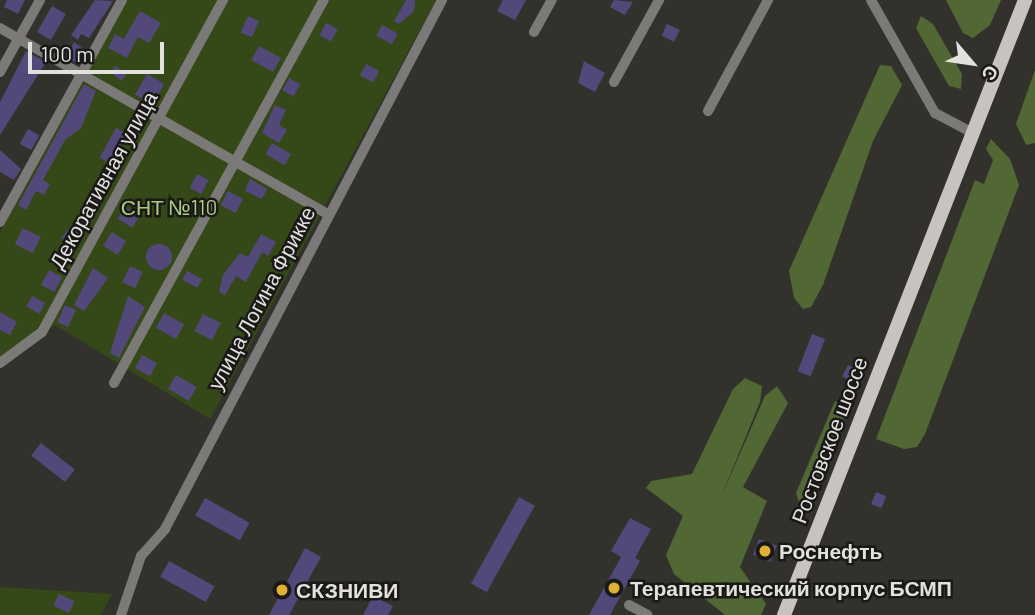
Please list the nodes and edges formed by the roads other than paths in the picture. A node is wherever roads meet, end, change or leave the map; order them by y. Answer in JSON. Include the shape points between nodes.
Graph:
{"nodes":[{"id":1,"x":40,"y":0,"type":"edge"},
{"id":2,"x":122,"y":0,"type":"edge"},
{"id":3,"x":223,"y":0,"type":"edge"},
{"id":4,"x":324,"y":0,"type":"edge"},
{"id":5,"x":442,"y":0,"type":"edge"},
{"id":6,"x":552,"y":0,"type":"edge"},
{"id":7,"x":659,"y":0,"type":"edge"},
{"id":8,"x":768,"y":0,"type":"edge"},
{"id":9,"x":871,"y":0,"type":"edge"},
{"id":10,"x":1025,"y":0,"type":"edge"},
{"id":11,"x":0,"y":28,"type":"edge"},
{"id":12,"x":534,"y":32,"type":"dead end"},
{"id":13,"x":19,"y":39,"type":"junction"},
{"id":14,"x":0,"y":72,"type":"edge"},
{"id":15,"x":81,"y":74,"type":"junction"},
{"id":16,"x":614,"y":82,"type":"dead end"},
{"id":17,"x":708,"y":111,"type":"dead end"},
{"id":18,"x":979,"y":115,"type":"junction"},
{"id":19,"x":159,"y":118,"type":"junction"},
{"id":20,"x":971,"y":132,"type":"junction"},
{"id":21,"x":235,"y":161,"type":"junction"},
{"id":22,"x":327,"y":214,"type":"junction"},
{"id":23,"x":0,"y":222,"type":"edge"},
{"id":24,"x":916,"y":282,"type":"junction"},
{"id":25,"x":0,"y":363,"type":"edge"},
{"id":26,"x":114,"y":383,"type":"dead end"},
{"id":27,"x":629,"y":605,"type":"dead end"},
{"id":28,"x":121,"y":615,"type":"edge"},
{"id":29,"x":648,"y":615,"type":"edge"},
{"id":30,"x":783,"y":615,"type":"edge"},
{"id":31,"x":792,"y":615,"type":"edge"}],
"edges":[{"from":1,"to":13,"type":"street"},
{"from":2,"to":15,"type":"street"},
{"from":3,"to":19,"type":"street","name":"Декоративная улица"},
{"from":4,"to":21,"type":"street"},
{"from":5,"to":22,"type":"street","name":"улица Логина Фрикке"},
{"from":6,"to":12,"type":"street"},
{"from":7,"to":16,"type":"street"},
{"from":8,"to":17,"type":"street"},
{"from":9,"to":20,"type":"street","via":[[935,113]]},
{"from":10,"to":18,"type":"main road"},
{"from":11,"to":13,"type":"street"},
{"from":13,"to":14,"type":"street"},
{"from":13,"to":15,"type":"street"},
{"from":15,"to":19,"type":"street"},
{"from":15,"to":23,"type":"street"},
{"from":18,"to":20,"type":"main road"},
{"from":18,"to":24,"type":"main road"},
{"from":19,"to":21,"type":"street"},
{"from":19,"to":25,"type":"street","name":"Декоративная улица","via":[[42,332]]},
{"from":20,"to":24,"type":"main road"},
{"from":21,"to":22,"type":"street"},
{"from":21,"to":26,"type":"street"},
{"from":22,"to":28,"type":"street","name":"улица Логина Фрикке","via":[[165,529],[141,556]]},
{"from":24,"to":30,"type":"main road","name":"Ростовское шоссе"},
{"from":24,"to":31,"type":"main road","name":"Ростовское шоссе"},
{"from":27,"to":29,"type":"street"}]}
